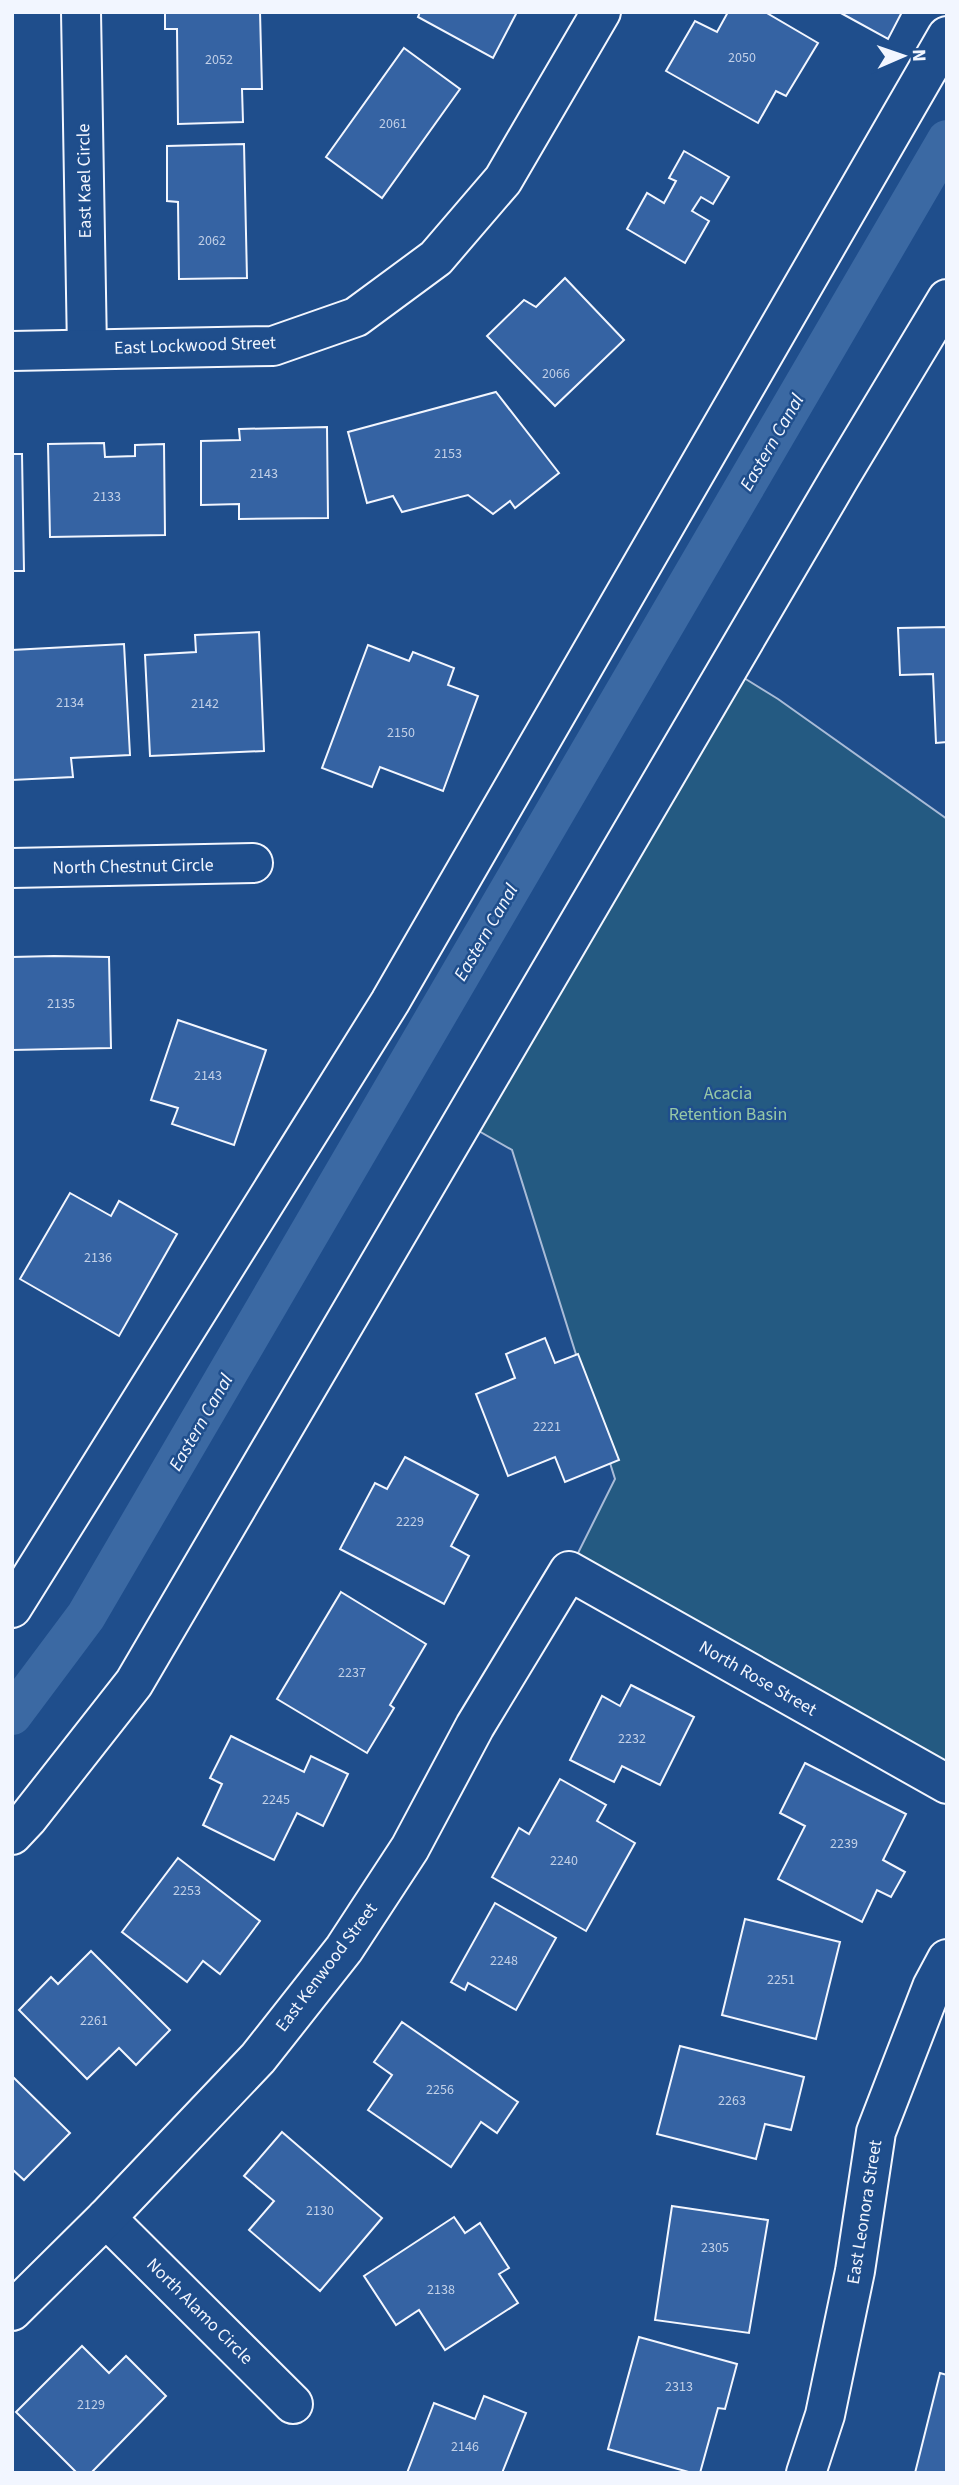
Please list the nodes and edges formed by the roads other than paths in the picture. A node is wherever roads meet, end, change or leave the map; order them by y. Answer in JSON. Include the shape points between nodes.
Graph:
{"nodes":[{"id":1,"x":81,"y":12,"type":"edge"},
{"id":2,"x":601,"y":12,"type":"edge"},
{"id":3,"x":947,"y":36,"type":"edge"},
{"id":4,"x":947,"y":299,"type":"edge"},
{"id":5,"x":87,"y":349,"type":"junction"},
{"id":6,"x":12,"y":351,"type":"edge"},
{"id":7,"x":253,"y":863,"type":"dead end"},
{"id":8,"x":12,"y":868,"type":"edge"},
{"id":9,"x":569,"y":1571,"type":"joint"},
{"id":10,"x":12,"y":1608,"type":"edge"},
{"id":11,"x":947,"y":1784,"type":"edge"},
{"id":12,"x":12,"y":1835,"type":"edge"},
{"id":13,"x":947,"y":1959,"type":"edge"},
{"id":14,"x":106,"y":2218,"type":"junction"},
{"id":15,"x":12,"y":2311,"type":"edge"},
{"id":16,"x":293,"y":2404,"type":"dead end"},
{"id":17,"x":806,"y":2473,"type":"edge"}],
"edges":[{"from":1,"to":5,"type":"street","name":"East Kael Circle"},
{"from":2,"to":5,"type":"street","name":"East Lockwood Street","via":[[503,180],[436,258],[356,317],[273,346]]},
{"from":3,"to":10,"type":"street","via":[[390,1002]]},
{"from":4,"to":12,"type":"street","via":[[134,1683]]},
{"from":5,"to":6,"type":"street","name":"East Lockwood Street"},
{"from":7,"to":8,"type":"street","name":"North Chestnut Circle"},
{"from":9,"to":11,"type":"street","name":"North Rose Street"},
{"from":9,"to":14,"type":"street","name":"East Kenwood Street","via":[[475,1726],[410,1848],[344,1950],[258,2058]]},
{"from":13,"to":17,"type":"street","name":"East Leonora Street","via":[[876,2132],[855,2271],[825,2415]]},
{"from":14,"to":15,"type":"street","name":"East Kenwood Street"},
{"from":14,"to":16,"type":"street","name":"North Alamo Circle"}]}
